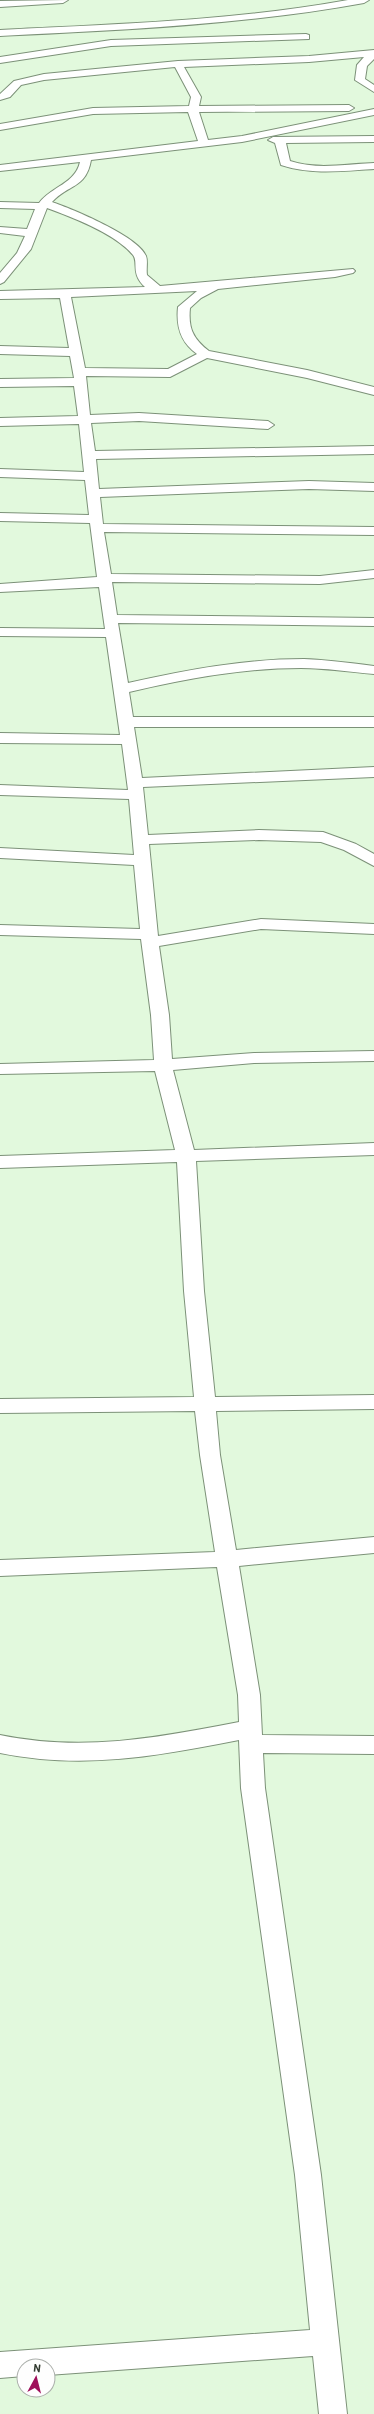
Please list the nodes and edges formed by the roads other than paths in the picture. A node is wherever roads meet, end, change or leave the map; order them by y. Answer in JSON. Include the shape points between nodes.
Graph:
{"nodes":[{"id":1,"x":63,"y":0,"type":"edge"},
{"id":2,"x":364,"y":0,"type":"edge"},
{"id":3,"x":0,"y":4,"type":"edge"},
{"id":4,"x":0,"y":34,"type":"edge"},
{"id":5,"x":306,"y":37,"type":"dead end"},
{"id":6,"x":373,"y":53,"type":"edge"},
{"id":7,"x":0,"y":60,"type":"edge"},
{"id":8,"x":178,"y":64,"type":"junction"},
{"id":9,"x":9,"y":75,"type":"edge"},
{"id":10,"x":374,"y":89,"type":"edge"},
{"id":11,"x":0,"y":97,"type":"edge"},
{"id":12,"x":193,"y":110,"type":"junction"},
{"id":13,"x":374,"y":111,"type":"edge"},
{"id":14,"x":0,"y":127,"type":"edge"},
{"id":15,"x":242,"y":139,"type":"junction"},
{"id":16,"x":374,"y":139,"type":"edge"},
{"id":17,"x":280,"y":140,"type":"junction"},
{"id":18,"x":204,"y":144,"type":"junction"},
{"id":19,"x":86,"y":158,"type":"junction"},
{"id":20,"x":374,"y":166,"type":"edge"},
{"id":21,"x":0,"y":168,"type":"edge"},
{"id":22,"x":0,"y":204,"type":"edge"},
{"id":23,"x":44,"y":205,"type":"junction"},
{"id":24,"x":0,"y":230,"type":"edge"},
{"id":25,"x":31,"y":233,"type":"junction"},
{"id":26,"x":349,"y":271,"type":"dead end"},
{"id":27,"x":0,"y":280,"type":"edge"},
{"id":28,"x":0,"y":284,"type":"edge"},
{"id":29,"x":219,"y":286,"type":"junction"},
{"id":30,"x":159,"y":291,"type":"junction"},
{"id":31,"x":0,"y":295,"type":"edge"},
{"id":32,"x":29,"y":295,"type":"junction"},
{"id":33,"x":65,"y":295,"type":"junction"},
{"id":34,"x":0,"y":350,"type":"edge"},
{"id":35,"x":75,"y":352,"type":"junction"},
{"id":36,"x":205,"y":354,"type":"junction"},
{"id":37,"x":79,"y":377,"type":"junction"},
{"id":38,"x":0,"y":383,"type":"edge"},
{"id":39,"x":374,"y":391,"type":"edge"},
{"id":40,"x":84,"y":420,"type":"junction"},
{"id":41,"x":0,"y":422,"type":"edge"},
{"id":42,"x":268,"y":425,"type":"dead end"},
{"id":43,"x":374,"y":450,"type":"edge"},
{"id":44,"x":89,"y":455,"type":"junction"},
{"id":45,"x":0,"y":473,"type":"edge"},
{"id":46,"x":92,"y":485,"type":"junction"},
{"id":47,"x":374,"y":487,"type":"edge"},
{"id":48,"x":0,"y":517,"type":"edge"},
{"id":49,"x":96,"y":524,"type":"junction"},
{"id":50,"x":374,"y":531,"type":"edge"},
{"id":51,"x":374,"y":574,"type":"edge"},
{"id":52,"x":105,"y":580,"type":"junction"},
{"id":53,"x":0,"y":588,"type":"edge"},
{"id":54,"x":374,"y":622,"type":"edge"},
{"id":55,"x":112,"y":626,"type":"junction"},
{"id":56,"x":0,"y":632,"type":"edge"},
{"id":57,"x":374,"y":670,"type":"edge"},
{"id":58,"x":121,"y":689,"type":"junction"},
{"id":59,"x":374,"y":722,"type":"edge"},
{"id":60,"x":127,"y":731,"type":"junction"},
{"id":61,"x":0,"y":738,"type":"edge"},
{"id":62,"x":374,"y":772,"type":"edge"},
{"id":63,"x":136,"y":789,"type":"junction"},
{"id":64,"x":0,"y":790,"type":"edge"},
{"id":65,"x":141,"y":850,"type":"junction"},
{"id":66,"x":0,"y":853,"type":"edge"},
{"id":67,"x":374,"y":861,"type":"edge"},
{"id":68,"x":374,"y":929,"type":"edge"},
{"id":69,"x":0,"y":930,"type":"edge"},
{"id":70,"x":150,"y":938,"type":"junction"},
{"id":71,"x":374,"y":1056,"type":"edge"},
{"id":72,"x":163,"y":1065,"type":"junction"},
{"id":73,"x":0,"y":1069,"type":"edge"},
{"id":74,"x":374,"y":1149,"type":"edge"},
{"id":75,"x":186,"y":1156,"type":"junction"},
{"id":76,"x":0,"y":1162,"type":"edge"},
{"id":77,"x":374,"y":1402,"type":"edge"},
{"id":78,"x":205,"y":1404,"type":"junction"},
{"id":79,"x":0,"y":1406,"type":"edge"},
{"id":80,"x":374,"y":1545,"type":"edge"},
{"id":81,"x":228,"y":1559,"type":"junction"},
{"id":82,"x":0,"y":1568,"type":"edge"},
{"id":83,"x":251,"y":1736,"type":"junction"},
{"id":84,"x":0,"y":1744,"type":"edge"},
{"id":85,"x":374,"y":1745,"type":"edge"},
{"id":86,"x":324,"y":2342,"type":"junction"},
{"id":87,"x":0,"y":2365,"type":"edge"},
{"id":88,"x":333,"y":2414,"type":"edge"}],
"edges":[{"from":1,"to":3,"type":"street"},
{"from":2,"to":4,"type":"street","via":[[308,10],[193,23]]},
{"from":5,"to":7,"type":"street","via":[[111,43]]},
{"from":6,"to":8,"type":"street","via":[[309,59]]},
{"from":6,"to":10,"type":"street","via":[[362,65],[360,80]]},
{"from":8,"to":9,"type":"street","via":[[44,77]]},
{"from":8,"to":12,"type":"street","via":[[196,97]]},
{"from":9,"to":11,"type":"street","via":[[6,95]]},
{"from":12,"to":13,"type":"street","via":[[348,108]]},
{"from":12,"to":14,"type":"street","via":[[93,111]]},
{"from":12,"to":18,"type":"street"},
{"from":13,"to":15,"type":"street"},
{"from":15,"to":17,"type":"street"},
{"from":15,"to":18,"type":"street"},
{"from":16,"to":17,"type":"street"},
{"from":17,"to":20,"type":"street","via":[[285,163],[293,166],[307,169]]},
{"from":18,"to":19,"type":"street"},
{"from":19,"to":21,"type":"street"},
{"from":19,"to":23,"type":"street","via":[[84,172],[80,178],[49,198]]},
{"from":22,"to":23,"type":"street"},
{"from":23,"to":25,"type":"street"},
{"from":23,"to":30,"type":"street","via":[[85,218],[131,246],[140,256],[141,275],[148,284]]},
{"from":24,"to":25,"type":"street"},
{"from":25,"to":27,"type":"street","via":[[25,249]]},
{"from":26,"to":29,"type":"street"},
{"from":28,"to":32,"type":"street"},
{"from":29,"to":30,"type":"street"},
{"from":29,"to":36,"type":"street","via":[[197,295],[184,307],[182,325],[193,346]]},
{"from":30,"to":33,"type":"street"},
{"from":31,"to":32,"type":"street"},
{"from":32,"to":33,"type":"street"},
{"from":33,"to":35,"type":"street"},
{"from":34,"to":35,"type":"street"},
{"from":35,"to":37,"type":"street"},
{"from":36,"to":37,"type":"street","via":[[170,373]]},
{"from":36,"to":39,"type":"street","via":[[307,374]]},
{"from":37,"to":38,"type":"street"},
{"from":37,"to":40,"type":"street"},
{"from":40,"to":41,"type":"street"},
{"from":40,"to":42,"type":"street","via":[[139,418]]},
{"from":40,"to":44,"type":"street"},
{"from":43,"to":44,"type":"street"},
{"from":44,"to":46,"type":"street"},
{"from":45,"to":46,"type":"street"},
{"from":46,"to":47,"type":"street"},
{"from":46,"to":49,"type":"street"},
{"from":48,"to":49,"type":"street"},
{"from":49,"to":50,"type":"street"},
{"from":49,"to":52,"type":"street"},
{"from":51,"to":52,"type":"street","via":[[320,580]]},
{"from":52,"to":53,"type":"street"},
{"from":52,"to":55,"type":"street"},
{"from":54,"to":55,"type":"street"},
{"from":55,"to":56,"type":"street"},
{"from":55,"to":58,"type":"street"},
{"from":57,"to":58,"type":"street","via":[[292,664],[209,671]]},
{"from":58,"to":60,"type":"street"},
{"from":59,"to":60,"type":"street"},
{"from":60,"to":61,"type":"street"},
{"from":60,"to":63,"type":"street"},
{"from":62,"to":63,"type":"street"},
{"from":63,"to":64,"type":"street"},
{"from":63,"to":65,"type":"street"},
{"from":65,"to":66,"type":"street"},
{"from":65,"to":67,"type":"street","via":[[258,835],[323,837],[350,847]]},
{"from":65,"to":70,"type":"street"},
{"from":68,"to":70,"type":"street","via":[[261,924]]},
{"from":69,"to":70,"type":"street"},
{"from":70,"to":72,"type":"street","via":[[160,1015]]},
{"from":71,"to":72,"type":"street","via":[[254,1058]]},
{"from":72,"to":73,"type":"street"},
{"from":72,"to":75,"type":"street"},
{"from":74,"to":75,"type":"street"},
{"from":75,"to":76,"type":"street"},
{"from":75,"to":78,"type":"street","via":[[194,1290]]},
{"from":77,"to":78,"type":"street"},
{"from":78,"to":79,"type":"street"},
{"from":78,"to":81,"type":"street","via":[[210,1455]]},
{"from":80,"to":81,"type":"street"},
{"from":81,"to":82,"type":"street"},
{"from":81,"to":83,"type":"street","via":[[249,1695]]},
{"from":83,"to":84,"type":"street","via":[[154,1748],[68,1753],[19,1749]]},
{"from":83,"to":85,"type":"street"},
{"from":83,"to":86,"type":"street","via":[[253,1788],[308,2175]]},
{"from":86,"to":87,"type":"street"},
{"from":86,"to":88,"type":"street"}]}
